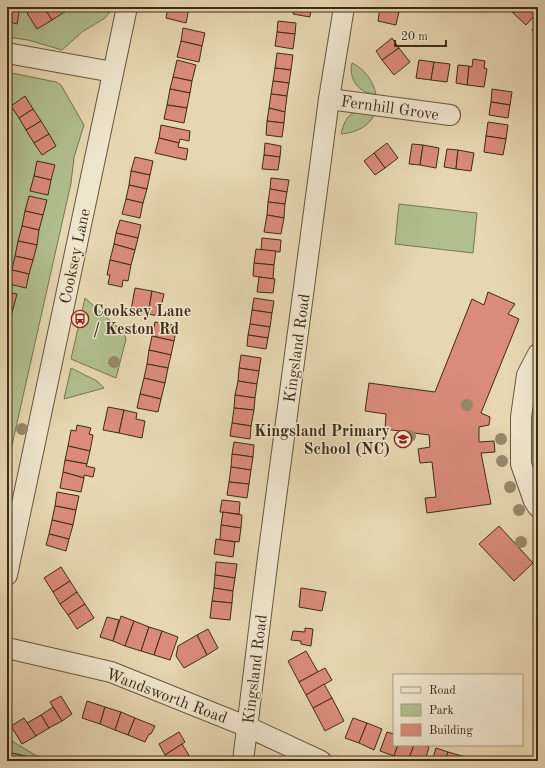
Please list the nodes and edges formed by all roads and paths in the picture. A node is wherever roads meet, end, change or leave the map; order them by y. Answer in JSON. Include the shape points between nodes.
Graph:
{"nodes":[{"id":1,"x":127,"y":7,"type":"edge"},
{"id":2,"x":344,"y":7,"type":"edge"},
{"id":3,"x":7,"y":53,"type":"edge"},
{"id":4,"x":113,"y":72,"type":"junction"},
{"id":5,"x":329,"y":99,"type":"junction"},
{"id":6,"x":450,"y":116,"type":"dead end"},
{"id":7,"x":538,"y":354,"type":"edge"},
{"id":8,"x":538,"y":507,"type":"edge"},
{"id":9,"x":7,"y":575,"type":"edge"},
{"id":10,"x":7,"y":648,"type":"edge"},
{"id":11,"x":248,"y":727,"type":"junction"},
{"id":12,"x":243,"y":761,"type":"edge"},
{"id":13,"x":321,"y":761,"type":"edge"}],
"edges":[{"from":1,"to":4,"type":"street","name":"Cooksey Lane"},
{"from":2,"to":5,"type":"street","name":"Kingsland Road"},
{"from":3,"to":4,"type":"street"},
{"from":4,"to":9,"type":"street","name":"Cooksey Lane"},
{"from":5,"to":6,"type":"street","name":"Fernhill Grove"},
{"from":5,"to":11,"type":"street","name":"Kingsland Road"},
{"from":7,"to":8,"type":"street","via":[[527,375],[521,417],[521,464]]},
{"from":10,"to":11,"type":"street","name":"Wandsworth Road","via":[[111,672]]},
{"from":11,"to":12,"type":"street","name":"Kingsland Road"},
{"from":11,"to":13,"type":"street","name":"Wandsworth Road"}]}
